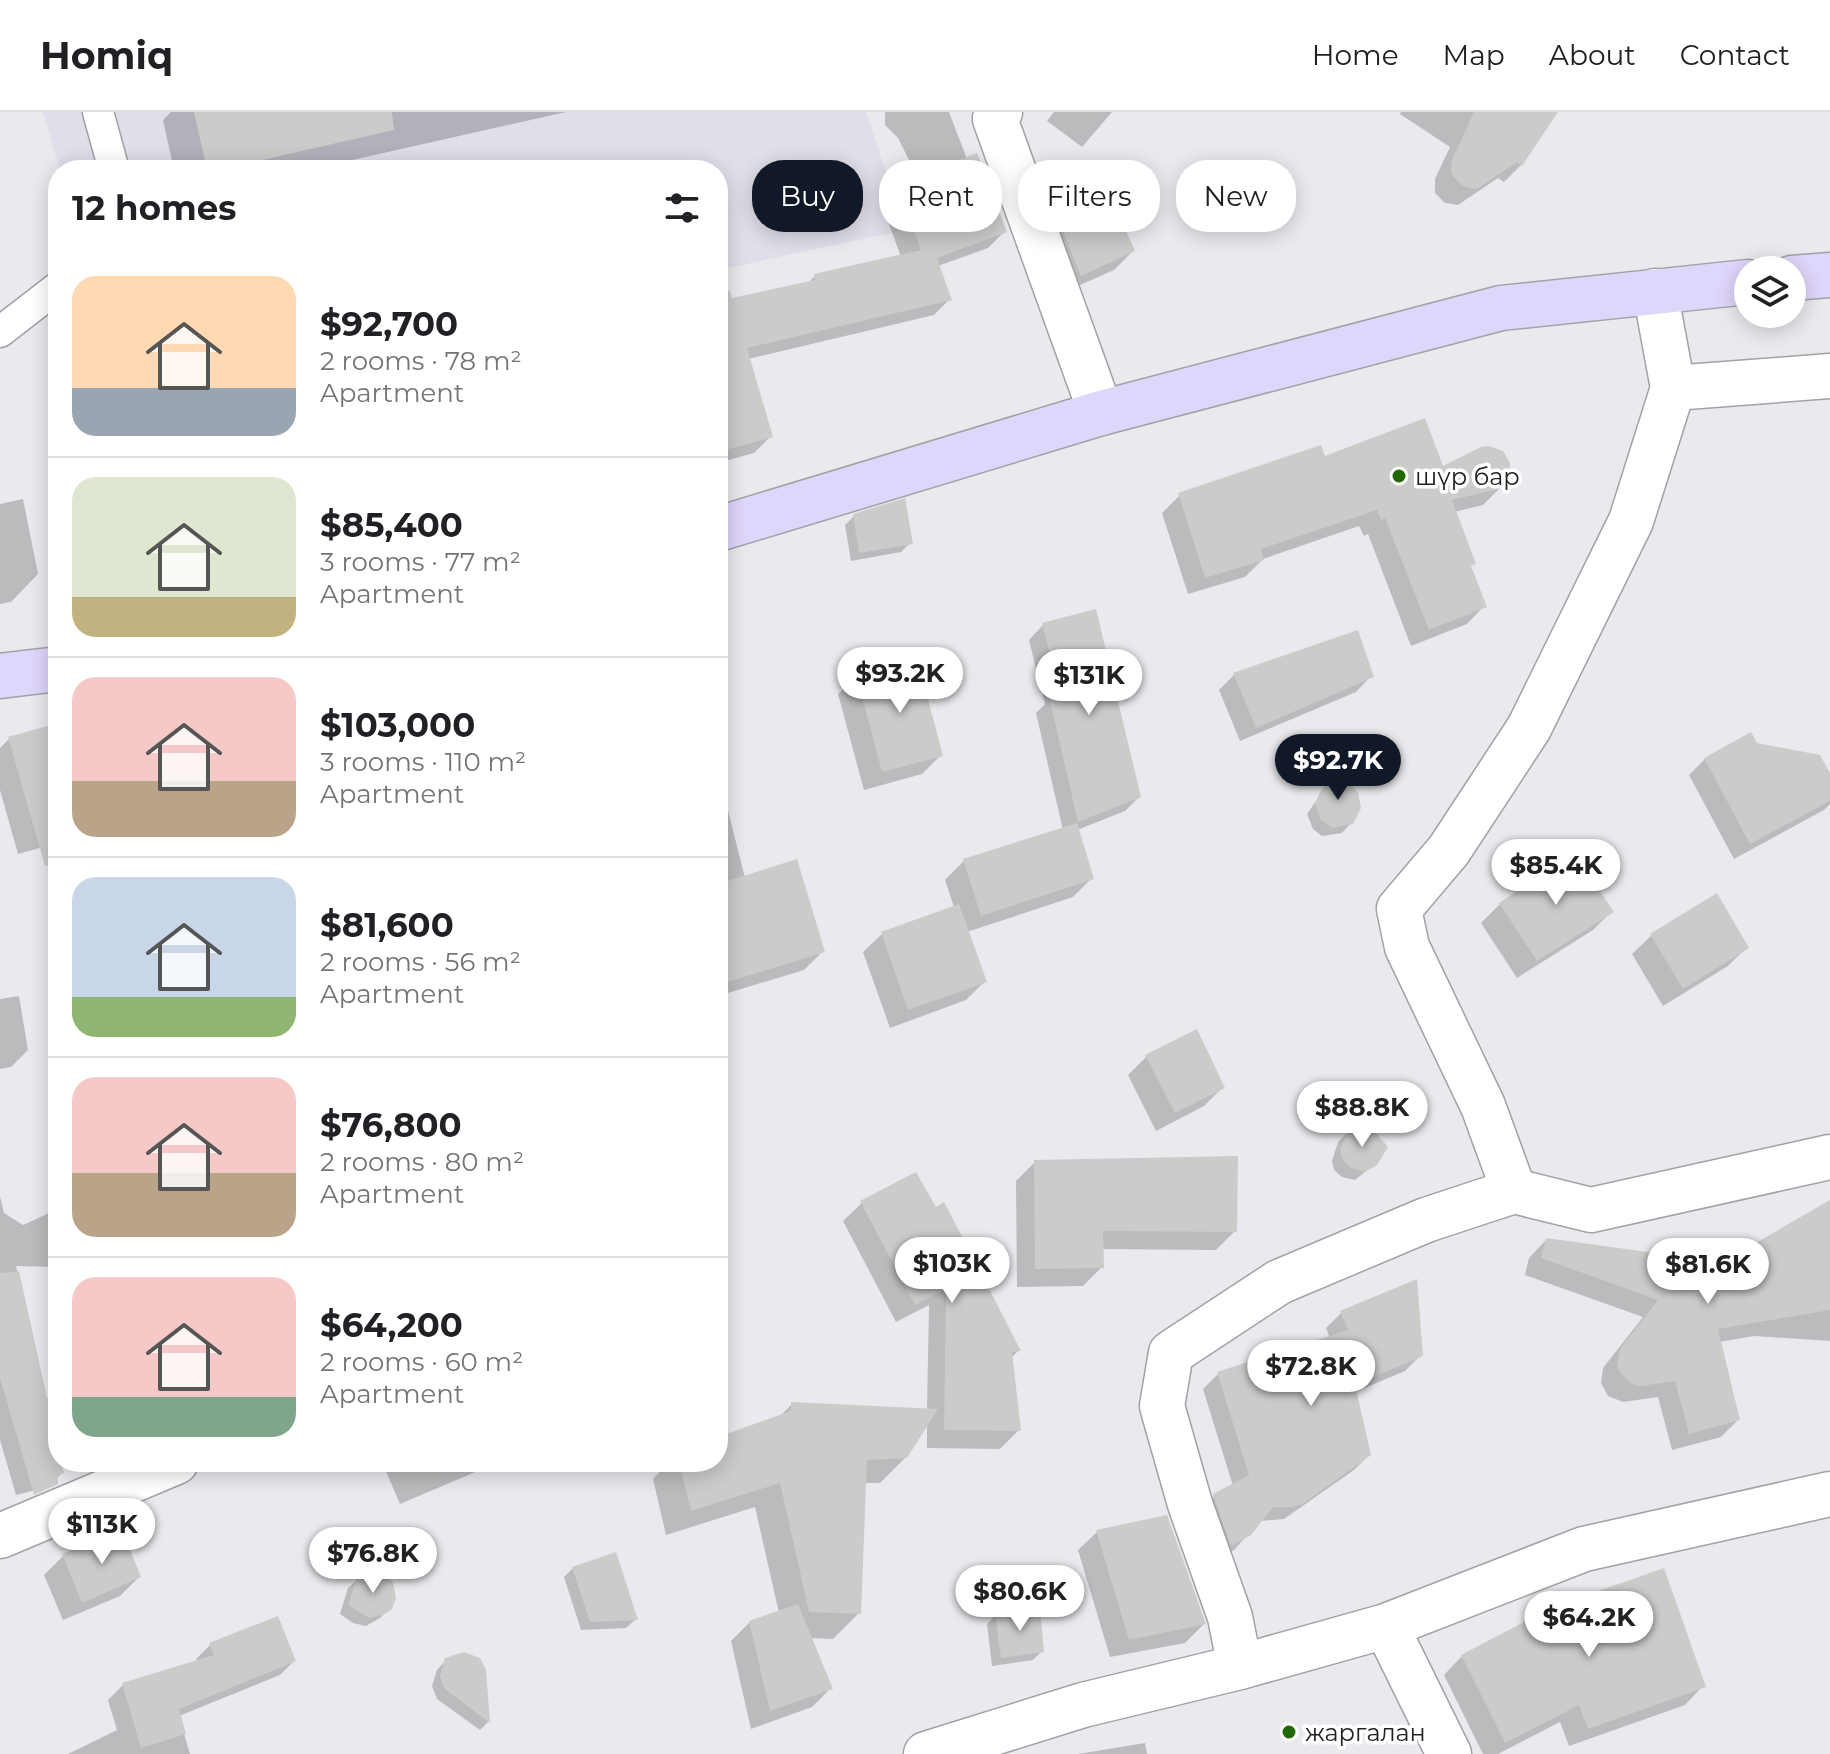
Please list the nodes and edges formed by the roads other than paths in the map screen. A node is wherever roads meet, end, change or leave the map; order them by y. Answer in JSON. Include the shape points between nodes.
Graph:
{"nodes":[{"id":1,"x":98,"y":112,"type":"edge"},
{"id":2,"x":1000,"y":112,"type":"edge"},
{"id":3,"x":111,"y":160,"type":"edge"},
{"id":4,"x":1830,"y":275,"type":"edge"},
{"id":5,"x":1806,"y":277,"type":"edge"},
{"id":6,"x":1734,"y":283,"type":"edge"},
{"id":7,"x":1655,"y":291,"type":"junction"},
{"id":8,"x":48,"y":295,"type":"edge"},
{"id":9,"x":0,"y":332,"type":"edge"},
{"id":10,"x":1830,"y":376,"type":"edge"},
{"id":11,"x":1673,"y":388,"type":"junction"},
{"id":12,"x":1101,"y":413,"type":"junction"},
{"id":13,"x":728,"y":526,"type":"edge"},
{"id":14,"x":48,"y":670,"type":"edge"},
{"id":15,"x":0,"y":676,"type":"edge"},
{"id":16,"x":1830,"y":1157,"type":"edge"},
{"id":17,"x":1514,"y":1191,"type":"junction"},
{"id":18,"x":152,"y":1472,"type":"edge"},
{"id":19,"x":1830,"y":1494,"type":"edge"},
{"id":20,"x":0,"y":1536,"type":"edge"},
{"id":21,"x":1386,"y":1626,"type":"junction"},
{"id":22,"x":1240,"y":1667,"type":"junction"},
{"id":23,"x":926,"y":1754,"type":"edge"},
{"id":24,"x":1449,"y":1754,"type":"edge"}],
"edges":[{"from":1,"to":3,"type":"lane"},
{"from":2,"to":12,"type":"street","via":[[995,119]]},
{"from":4,"to":5,"type":"main road"},
{"from":6,"to":7,"type":"main road"},
{"from":7,"to":11,"type":"street"},
{"from":7,"to":12,"type":"main road","via":[[1501,308]]},
{"from":8,"to":9,"type":"lane"},
{"from":10,"to":11,"type":"street"},
{"from":11,"to":17,"type":"street","via":[[1631,521],[1529,728],[1449,850],[1399,909],[1407,947],[1483,1106]]},
{"from":12,"to":13,"type":"main road"},
{"from":14,"to":15,"type":"main road"},
{"from":16,"to":17,"type":"street","via":[[1591,1210]]},
{"from":17,"to":22,"type":"street","via":[[1426,1220],[1279,1282],[1171,1353],[1162,1406],[1230,1617]]},
{"from":18,"to":20,"type":"street"},
{"from":19,"to":21,"type":"street","via":[[1584,1549]]},
{"from":21,"to":22,"type":"street"},
{"from":21,"to":24,"type":"street"},
{"from":22,"to":23,"type":"street","via":[[1083,1705]]}]}
